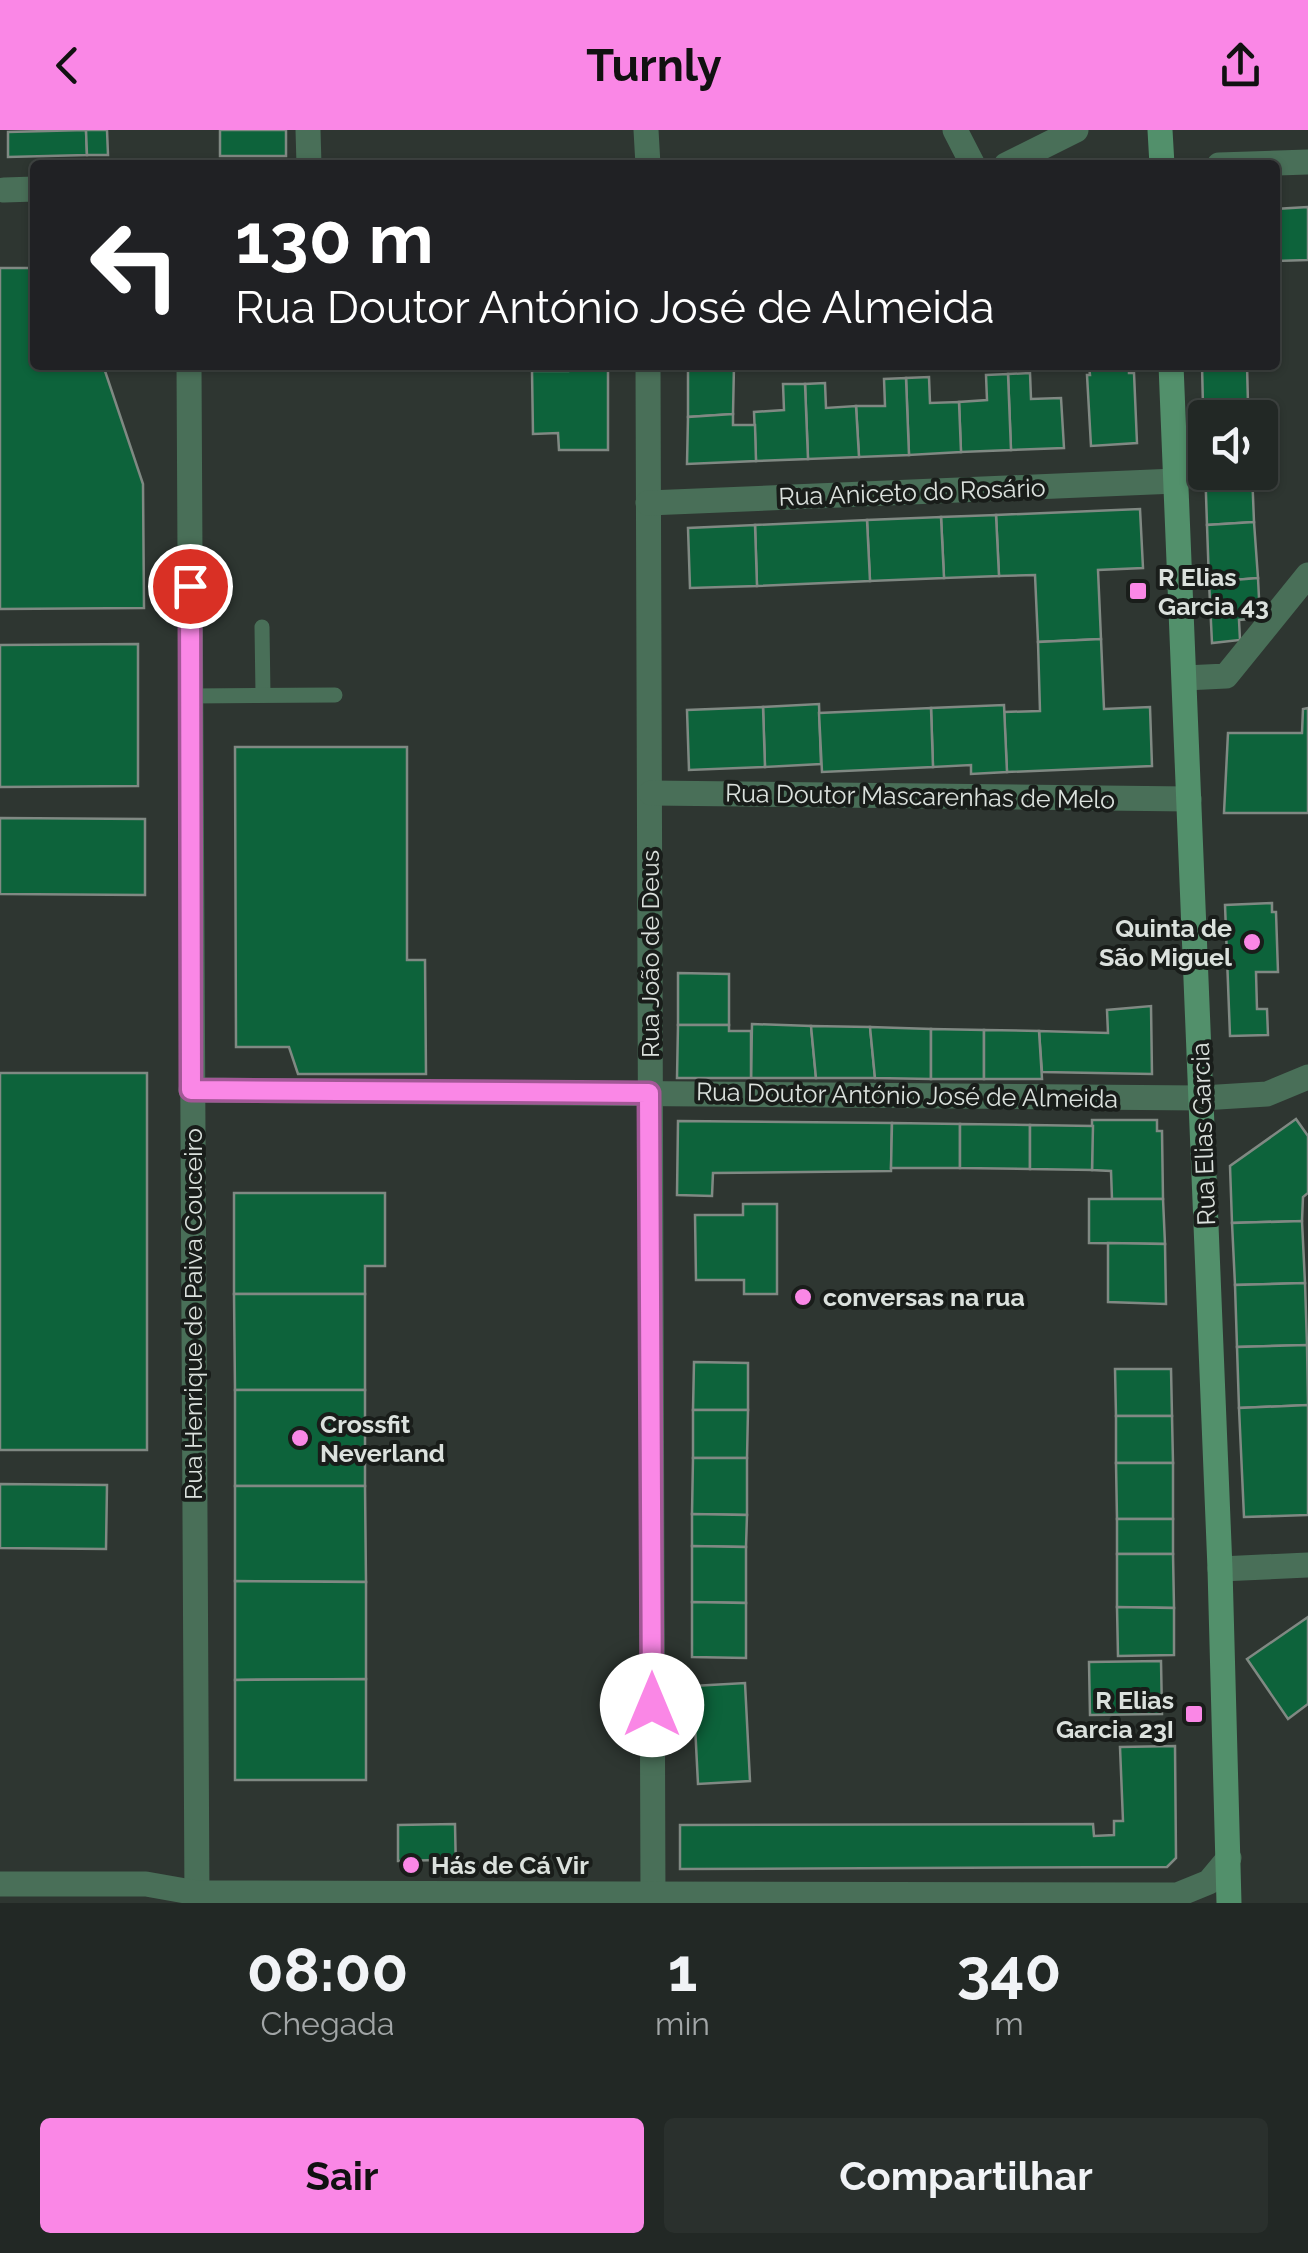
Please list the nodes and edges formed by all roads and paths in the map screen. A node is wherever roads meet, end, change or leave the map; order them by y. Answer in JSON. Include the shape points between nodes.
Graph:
{"nodes":[{"id":1,"x":308,"y":130,"type":"edge"},
{"id":2,"x":646,"y":130,"type":"edge"},
{"id":3,"x":954,"y":130,"type":"edge"},
{"id":4,"x":1076,"y":130,"type":"edge"},
{"id":5,"x":1160,"y":130,"type":"edge"},
{"id":6,"x":309,"y":160,"type":"edge"},
{"id":7,"x":648,"y":160,"type":"edge"},
{"id":8,"x":970,"y":160,"type":"edge"},
{"id":9,"x":1016,"y":160,"type":"edge"},
{"id":10,"x":1162,"y":160,"type":"edge"},
{"id":11,"x":1308,"y":162,"type":"edge"},
{"id":12,"x":1280,"y":163,"type":"edge"},
{"id":13,"x":30,"y":189,"type":"edge"},
{"id":14,"x":4,"y":190,"type":"dead end"},
{"id":15,"x":190,"y":370,"type":"edge"},
{"id":16,"x":648,"y":370,"type":"edge"},
{"id":17,"x":1171,"y":370,"type":"edge"},
{"id":18,"x":1176,"y":481,"type":"junction"},
{"id":19,"x":648,"y":503,"type":"junction"},
{"id":20,"x":1308,"y":575,"type":"edge"},
{"id":21,"x":262,"y":627,"type":"dead end"},
{"id":22,"x":1185,"y":678,"type":"junction"},
{"id":23,"x":335,"y":695,"type":"dead end"},
{"id":24,"x":190,"y":696,"type":"junction"},
{"id":25,"x":262,"y":696,"type":"junction"},
{"id":26,"x":651,"y":793,"type":"junction"},
{"id":27,"x":1190,"y":798,"type":"junction"},
{"id":28,"x":1308,"y":1077,"type":"edge"},
{"id":29,"x":191,"y":1090,"type":"junction"},
{"id":30,"x":649,"y":1093,"type":"junction"},
{"id":31,"x":1202,"y":1098,"type":"junction"},
{"id":32,"x":1308,"y":1565,"type":"edge"},
{"id":33,"x":1220,"y":1569,"type":"junction"},
{"id":34,"x":1229,"y":1858,"type":"junction"},
{"id":35,"x":0,"y":1884,"type":"edge"},
{"id":36,"x":197,"y":1898,"type":"edge"},
{"id":37,"x":653,"y":1898,"type":"edge"},
{"id":38,"x":1229,"y":1903,"type":"edge"}],
"edges":[{"from":1,"to":6,"type":"street"},
{"from":2,"to":7,"type":"street"},
{"from":3,"to":8,"type":"street"},
{"from":4,"to":9,"type":"street"},
{"from":5,"to":10,"type":"main road"},
{"from":11,"to":12,"type":"street"},
{"from":13,"to":14,"type":"street"},
{"from":15,"to":24,"type":"street","name":"Rua Henrique de Paiva Couceiro"},
{"from":16,"to":19,"type":"street","name":"Rua João de Deus"},
{"from":17,"to":18,"type":"main road","name":"Rua Elias Garcia"},
{"from":18,"to":19,"type":"street","name":"Rua Aniceto do Rosário"},
{"from":18,"to":22,"type":"main road","name":"Rua Elias Garcia"},
{"from":19,"to":26,"type":"street","name":"Rua João de Deus"},
{"from":20,"to":22,"type":"street","via":[[1226,676]]},
{"from":21,"to":25,"type":"lane"},
{"from":22,"to":27,"type":"main road","name":"Rua Elias Garcia"},
{"from":23,"to":25,"type":"lane"},
{"from":24,"to":25,"type":"lane"},
{"from":24,"to":29,"type":"street","name":"Rua Henrique de Paiva Couceiro"},
{"from":26,"to":27,"type":"street","name":"Rua Doutor Mascarenhas de Melo"},
{"from":26,"to":30,"type":"street","name":"Rua João de Deus"},
{"from":27,"to":31,"type":"main road","name":"Rua Elias Garcia"},
{"from":28,"to":31,"type":"street","name":"Rua Doutor António José de Almeida","via":[[1267,1094]]},
{"from":29,"to":30,"type":"street","name":"Rua Doutor António José de Almeida"},
{"from":29,"to":36,"type":"street","name":"Rua Henrique de Paiva Couceiro"},
{"from":30,"to":31,"type":"street","name":"Rua Doutor António José de Almeida"},
{"from":30,"to":37,"type":"street","name":"Rua João de Deus"},
{"from":31,"to":33,"type":"main road","name":"Rua Elias Garcia"},
{"from":32,"to":33,"type":"street"},
{"from":33,"to":34,"type":"main road","name":"Rua Elias Garcia"},
{"from":34,"to":37,"type":"street","via":[[1209,1882],[1177,1894]]},
{"from":34,"to":38,"type":"main road","name":"Rua Elias Garcia"},
{"from":35,"to":36,"type":"street","via":[[146,1884]]},
{"from":36,"to":37,"type":"street"}]}
